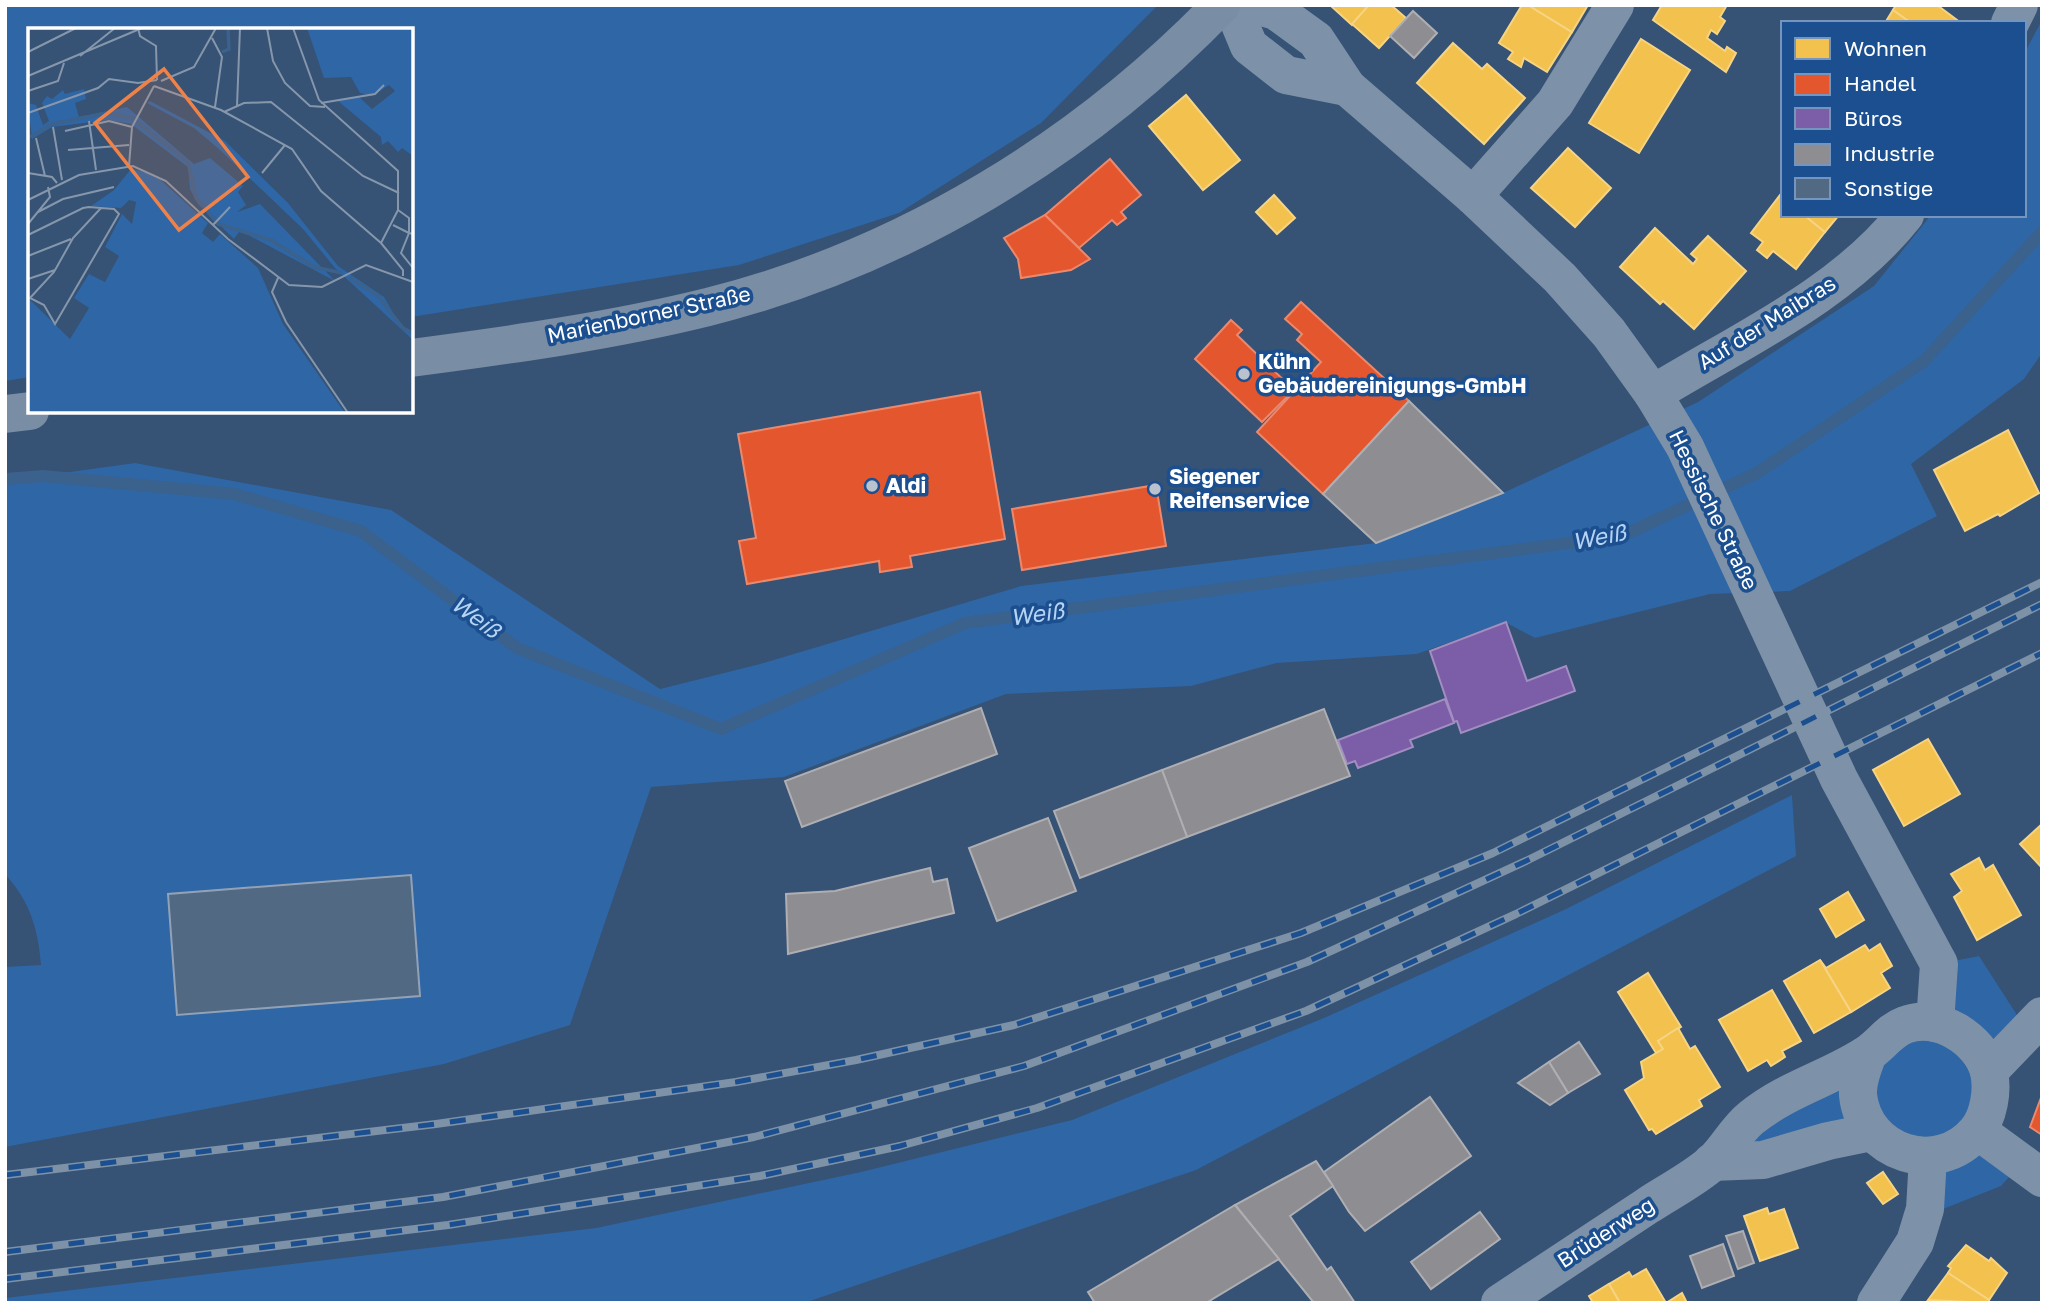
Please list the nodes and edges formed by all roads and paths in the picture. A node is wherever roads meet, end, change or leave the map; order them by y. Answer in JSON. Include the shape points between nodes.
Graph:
{"nodes":[{"id":1,"x":1221,"y":5,"type":"edge"},
{"id":2,"x":1232,"y":5,"type":"edge"},
{"id":3,"x":1255,"y":5,"type":"edge"},
{"id":4,"x":1615,"y":5,"type":"edge"},
{"id":5,"x":2019,"y":5,"type":"edge"},
{"id":6,"x":2011,"y":21,"type":"edge"},
{"id":7,"x":1347,"y":87,"type":"junction"},
{"id":8,"x":1472,"y":196,"type":"junction"},
{"id":9,"x":1903,"y":217,"type":"edge"},
{"id":10,"x":413,"y":358,"type":"edge"},
{"id":11,"x":1653,"y":394,"type":"junction"},
{"id":12,"x":28,"y":411,"type":"edge"},
{"id":13,"x":5,"y":414,"type":"edge"},
{"id":14,"x":2042,"y":1016,"type":"edge"},
{"id":15,"x":1935,"y":1023,"type":"junction"},
{"id":16,"x":1868,"y":1054,"type":"junction"},
{"id":17,"x":1989,"y":1071,"type":"junction"},
{"id":18,"x":1978,"y":1131,"type":"junction"},
{"id":19,"x":1872,"y":1132,"type":"junction"},
{"id":20,"x":1928,"y":1157,"type":"junction"},
{"id":21,"x":1713,"y":1163,"type":"junction"},
{"id":22,"x":2042,"y":1178,"type":"edge"},
{"id":23,"x":1500,"y":1303,"type":"edge"},
{"id":24,"x":1876,"y":1303,"type":"edge"}],
"edges":[{"from":1,"to":10,"type":"main road","name":"Marienborner Straße","via":[[1178,50],[1058,145],[1004,181],[898,239],[837,266],[707,307]]},
{"from":2,"to":7,"type":"street","name":"Hessische Straße","via":[[1249,46],[1286,75]]},
{"from":3,"to":7,"type":"street","name":"Hessische Straße","via":[[1276,12],[1316,40]]},
{"from":4,"to":8,"type":"street","via":[[1555,103]]},
{"from":5,"to":6,"type":"street"},
{"from":7,"to":8,"type":"street","name":"Hessische Straße"},
{"from":8,"to":11,"type":"street","name":"Hessische Straße","via":[[1560,278],[1609,333]]},
{"from":9,"to":11,"type":"street","name":"Auf der Maibras","via":[[1886,240],[1830,287]]},
{"from":11,"to":15,"type":"street","name":"Hessische Straße","via":[[1685,447],[1839,779],[1939,964]]},
{"from":12,"to":13,"type":"main road"},
{"from":14,"to":17,"type":"street"},
{"from":15,"to":16,"type":"street","name":"Brüderweg","via":[[1907,1024]]},
{"from":15,"to":17,"type":"street","via":[[1961,1034],[1979,1050]]},
{"from":16,"to":19,"type":"street","via":[[1858,1094]]},
{"from":16,"to":21,"type":"street","name":"Brüderweg","via":[[1799,1086],[1750,1119]]},
{"from":17,"to":18,"type":"street","via":[[1990,1094]]},
{"from":18,"to":20,"type":"street","via":[[1956,1150]]},
{"from":18,"to":22,"type":"street"},
{"from":19,"to":20,"type":"street","via":[[1900,1154]]},
{"from":19,"to":21,"type":"street","name":"Brüderweg","via":[[1763,1160]]},
{"from":20,"to":24,"type":"street","via":[[1925,1209],[1915,1242]]},
{"from":21,"to":23,"type":"street","name":"Brüderweg"}]}
